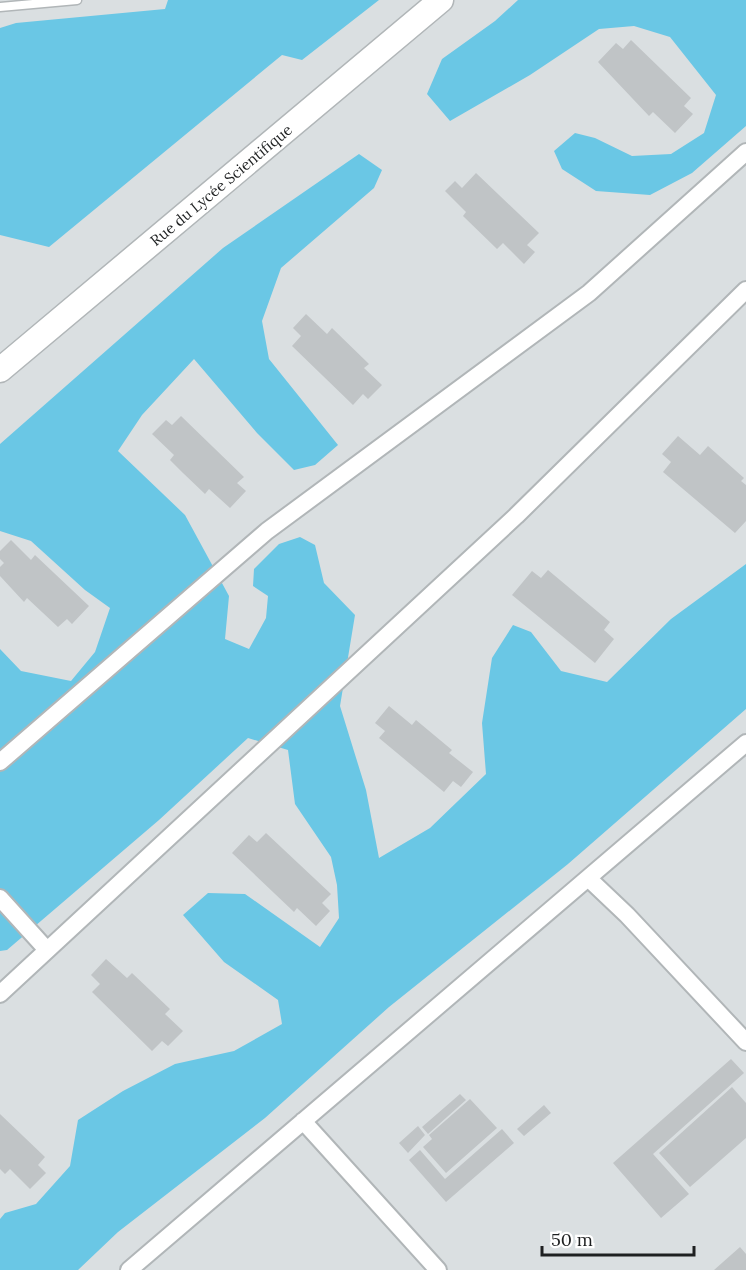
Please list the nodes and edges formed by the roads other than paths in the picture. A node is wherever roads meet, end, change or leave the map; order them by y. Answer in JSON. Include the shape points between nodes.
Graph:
{"nodes":[{"id":1,"x":77,"y":0,"type":"edge"},
{"id":2,"x":441,"y":0,"type":"edge"},
{"id":3,"x":0,"y":7,"type":"edge"},
{"id":4,"x":746,"y":152,"type":"edge"},
{"id":5,"x":746,"y":290,"type":"edge"},
{"id":6,"x":0,"y":370,"type":"edge"},
{"id":7,"x":746,"y":743,"type":"edge"},
{"id":8,"x":0,"y":762,"type":"edge"},
{"id":9,"x":588,"y":878,"type":"junction"},
{"id":10,"x":0,"y":898,"type":"edge"},
{"id":11,"x":47,"y":950,"type":"junction"},
{"id":12,"x":0,"y":994,"type":"edge"},
{"id":13,"x":746,"y":1042,"type":"edge"},
{"id":14,"x":303,"y":1121,"type":"junction"},
{"id":15,"x":129,"y":1270,"type":"edge"},
{"id":16,"x":438,"y":1270,"type":"edge"}],
"edges":[{"from":1,"to":3,"type":"lane"},
{"from":2,"to":6,"type":"street","name":"Rue du Lycée Scientifique"},
{"from":4,"to":8,"type":"street","via":[[589,293],[267,531]]},
{"from":5,"to":11,"type":"street","via":[[516,516]]},
{"from":7,"to":9,"type":"street"},
{"from":9,"to":13,"type":"street"},
{"from":9,"to":14,"type":"street"},
{"from":10,"to":11,"type":"street"},
{"from":11,"to":12,"type":"street"},
{"from":14,"to":15,"type":"street"},
{"from":14,"to":16,"type":"street"}]}
